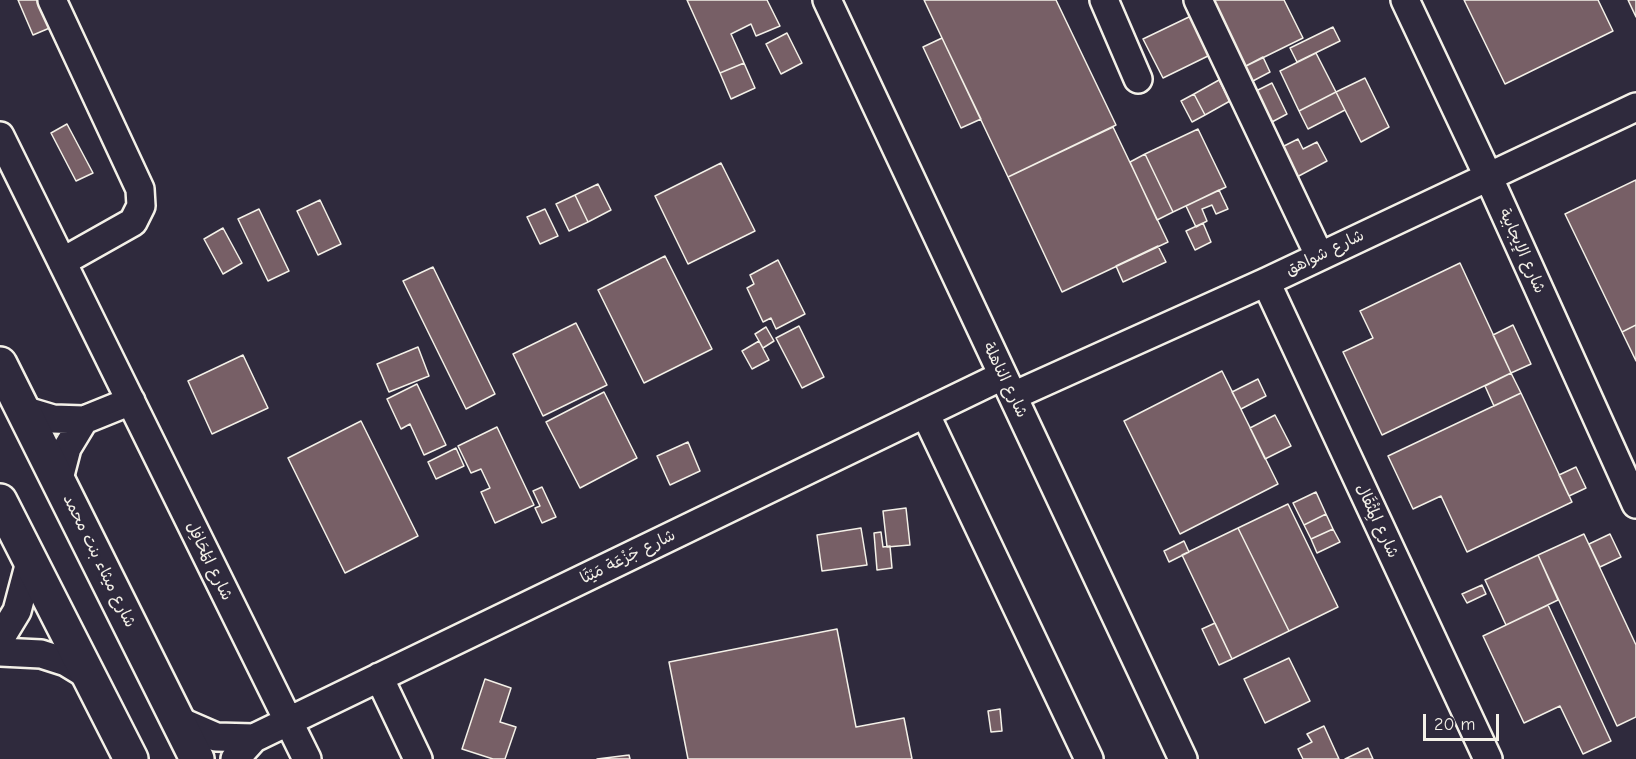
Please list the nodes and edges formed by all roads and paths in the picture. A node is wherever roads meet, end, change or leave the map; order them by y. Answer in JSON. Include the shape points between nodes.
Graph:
{"nodes":[{"id":1,"x":52,"y":0,"type":"edge"},
{"id":2,"x":827,"y":0,"type":"edge"},
{"id":3,"x":1198,"y":0,"type":"edge"},
{"id":4,"x":1404,"y":0,"type":"edge"},
{"id":5,"x":1109,"y":2,"type":"edge"},
{"id":6,"x":1138,"y":79,"type":"dead end"},
{"id":7,"x":1636,"y":107,"type":"edge"},
{"id":8,"x":0,"y":136,"type":"edge"},
{"id":9,"x":1488,"y":176,"type":"junction"},
{"id":10,"x":1319,"y":255,"type":"junction"},
{"id":11,"x":62,"y":262,"type":"junction"},
{"id":12,"x":1266,"y":282,"type":"junction"},
{"id":13,"x":0,"y":364,"type":"edge"},
{"id":14,"x":1008,"y":386,"type":"junction"},
{"id":15,"x":130,"y":401,"type":"junction"},
{"id":16,"x":23,"y":410,"type":"junction"},
{"id":17,"x":925,"y":413,"type":"junction"},
{"id":18,"x":84,"y":420,"type":"junction"},
{"id":19,"x":1628,"y":464,"type":"edge"},
{"id":20,"x":59,"y":479,"type":"junction"},
{"id":21,"x":0,"y":501,"type":"edge"},
{"id":22,"x":1636,"y":504,"type":"edge"},
{"id":23,"x":30,"y":562,"type":"junction"},
{"id":24,"x":0,"y":639,"type":"edge"},
{"id":25,"x":0,"y":652,"type":"edge"},
{"id":26,"x":89,"y":676,"type":"junction"},
{"id":27,"x":379,"y":677,"type":"junction"},
{"id":28,"x":179,"y":721,"type":"junction"},
{"id":29,"x":287,"y":721,"type":"junction"},
{"id":30,"x":254,"y":738,"type":"junction"},
{"id":31,"x":130,"y":759,"type":"edge"},
{"id":32,"x":197,"y":759,"type":"edge"},
{"id":33,"x":235,"y":759,"type":"edge"},
{"id":34,"x":307,"y":759,"type":"edge"},
{"id":35,"x":418,"y":759,"type":"edge"},
{"id":36,"x":1089,"y":759,"type":"edge"},
{"id":37,"x":1184,"y":759,"type":"edge"},
{"id":38,"x":1488,"y":759,"type":"edge"}],
"edges":[{"from":1,"to":11,"type":"street","via":[[140,189],[141,206],[133,222]]},
{"from":2,"to":14,"type":"street","name":"شارع الناهلة"},
{"from":3,"to":10,"type":"street"},
{"from":4,"to":9,"type":"street","name":"شارع الإيجابية"},
{"from":5,"to":6,"type":"street"},
{"from":7,"to":9,"type":"street","name":"شارع شواهق"},
{"from":8,"to":11,"type":"street","name":"شارع المَحَافِل"},
{"from":9,"to":10,"type":"street","name":"شارع شواهق"},
{"from":9,"to":19,"type":"street","name":"شارع الإيجابية"},
{"from":10,"to":12,"type":"street","name":"شارع شواهق"},
{"from":11,"to":15,"type":"street","name":"شارع المَحَافِل"},
{"from":12,"to":14,"type":"street","name":"شارع شواهق"},
{"from":12,"to":38,"type":"street","name":"شارع المِثْقَال"},
{"from":13,"to":16,"type":"main road","name":"شارع ميثاء بنت محمد"},
{"from":14,"to":17,"type":"street","name":"شارع جَزْعَة مَيْثَا"},
{"from":14,"to":37,"type":"street","name":"شارع الناهلة"},
{"from":15,"to":18,"type":"street"},
{"from":15,"to":29,"type":"street","name":"شارع المَحَافِل"},
{"from":16,"to":18,"type":"street","via":[[53,418]]},
{"from":16,"to":20,"type":"main road","name":"شارع ميثاء بنت محمد"},
{"from":17,"to":27,"type":"street","name":"شارع جَزْعَة مَيْثَا"},
{"from":17,"to":36,"type":"street"},
{"from":18,"to":20,"type":"street","via":[[67,448]]},
{"from":19,"to":22,"type":"street","name":"شارع الإيجابية"},
{"from":20,"to":28,"type":"main road","name":"شارع ميثاء بنت محمد"},
{"from":21,"to":23,"type":"main road"},
{"from":23,"to":24,"type":"street","via":[[17,611]]},
{"from":23,"to":26,"type":"main road"},
{"from":25,"to":26,"type":"street","via":[[41,654],[66,662]]},
{"from":26,"to":31,"type":"main road"},
{"from":27,"to":29,"type":"street","name":"شارع جَزْعَة مَيْثَا"},
{"from":27,"to":35,"type":"street"},
{"from":28,"to":30,"type":"street","name":"شارع جَزْعَة مَيْثَا","via":[[216,737]]},
{"from":28,"to":32,"type":"main road","name":"شارع ميثاء بنت محمد"},
{"from":29,"to":30,"type":"street","name":"شارع جَزْعَة مَيْثَا"},
{"from":29,"to":34,"type":"street","name":"شارع المَحَافِل"},
{"from":30,"to":33,"type":"street","name":"شارع جَزْعَة مَيْثَا"}]}
